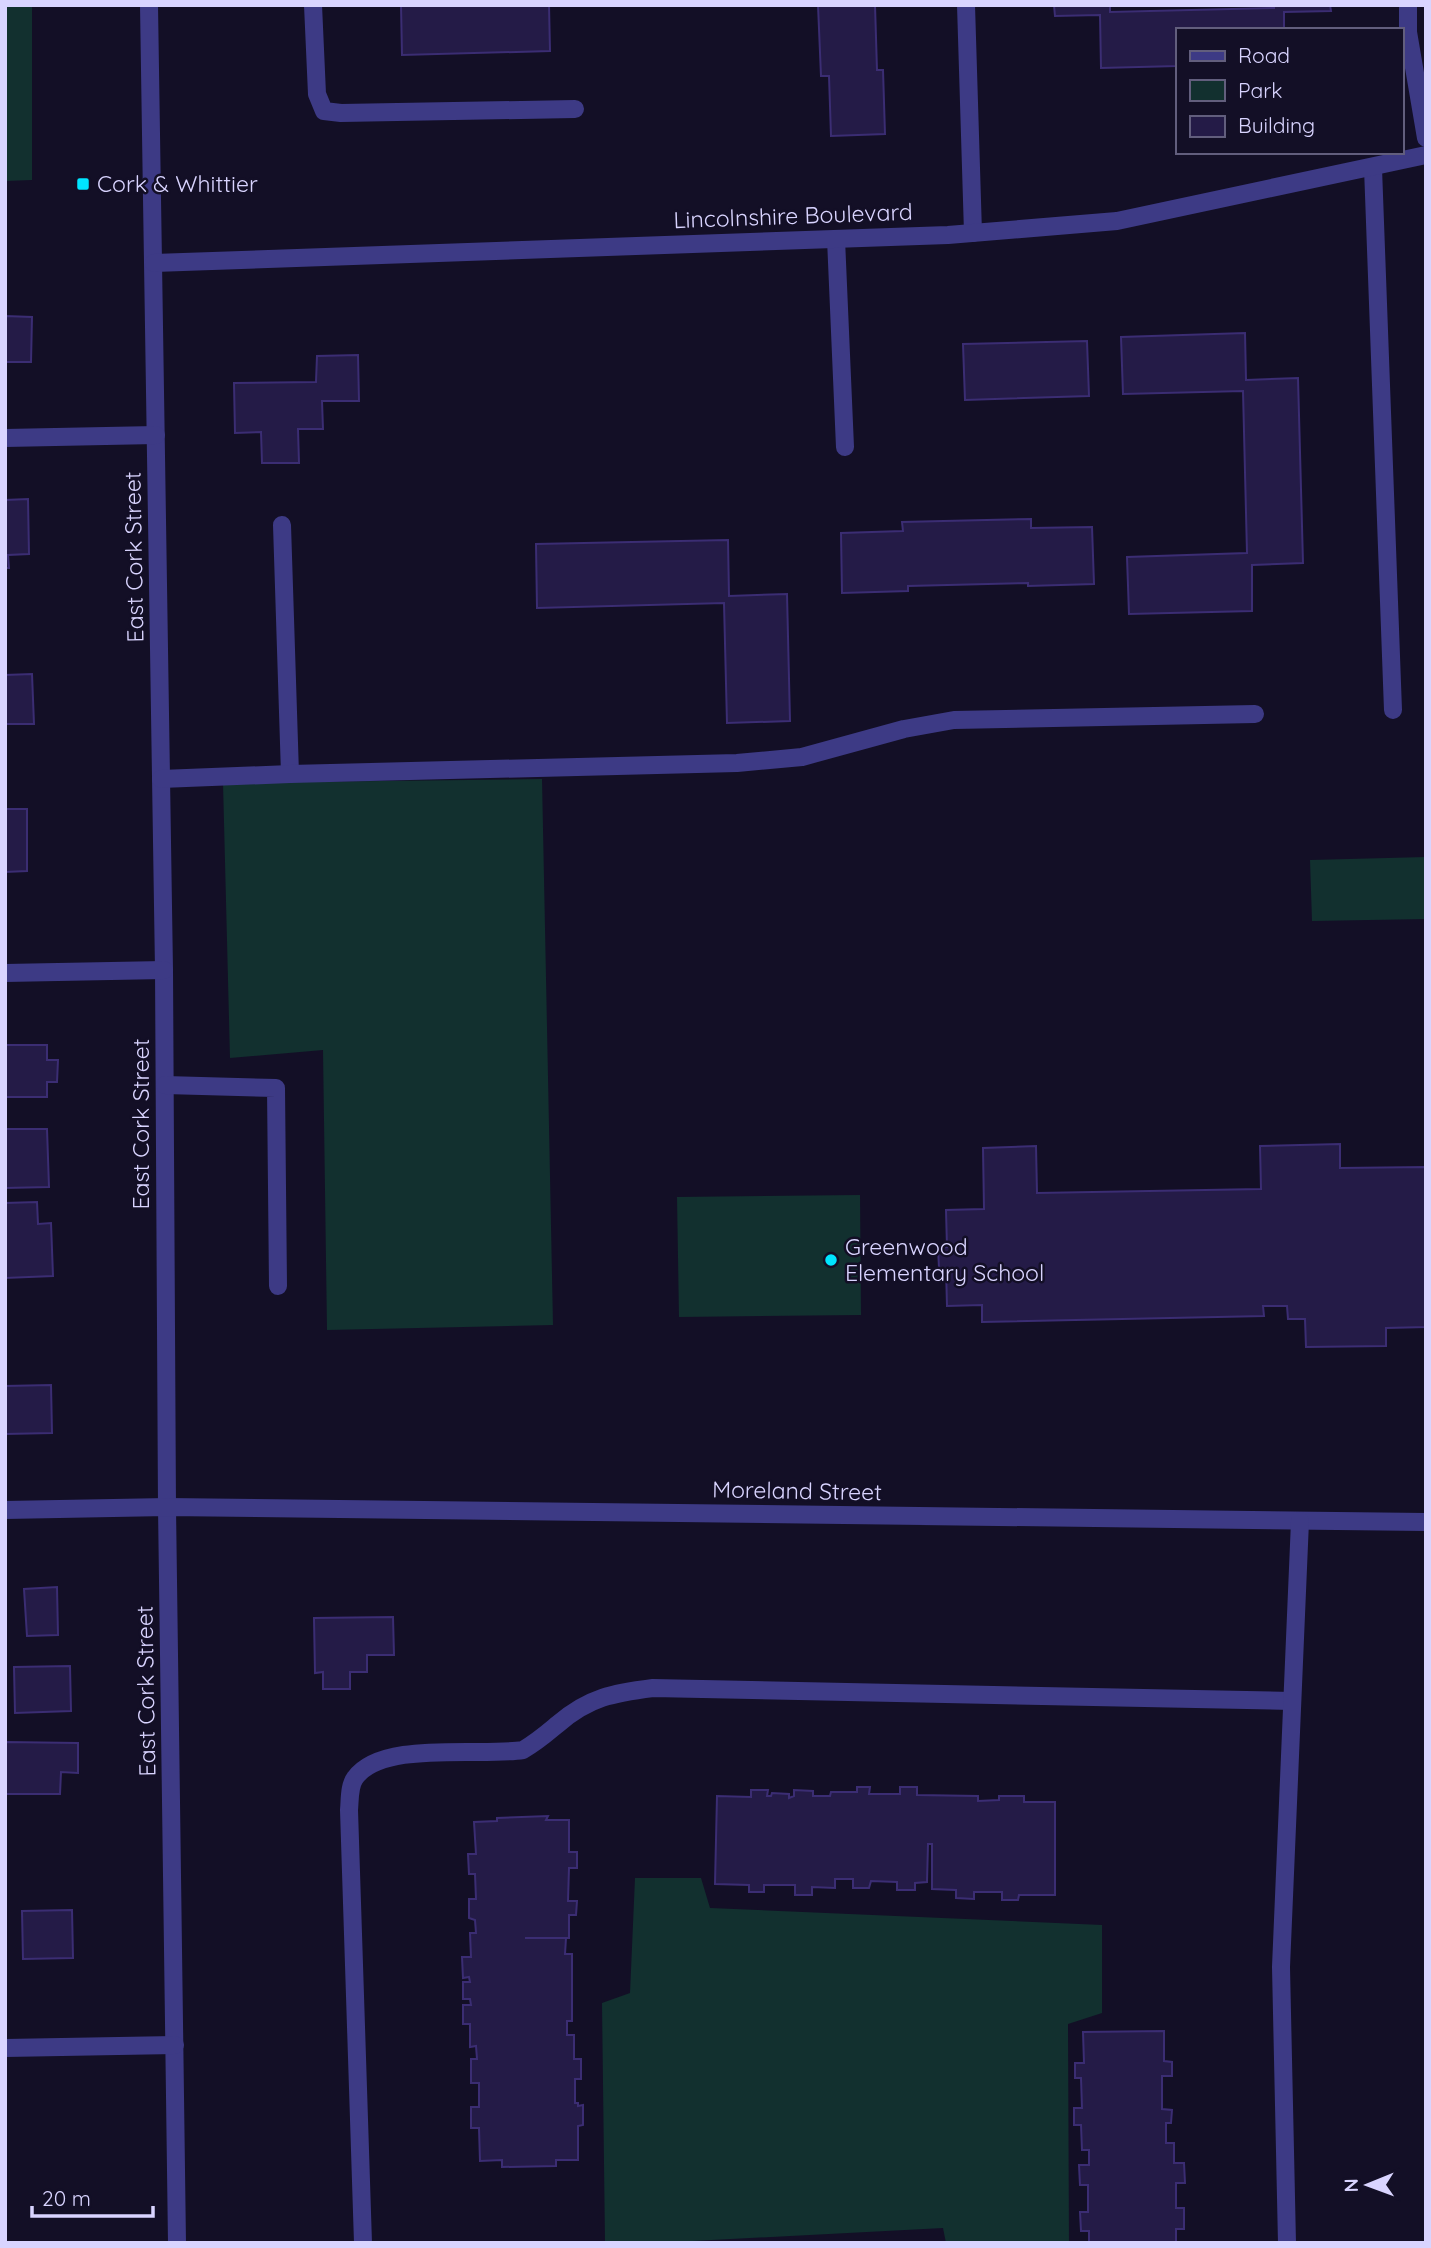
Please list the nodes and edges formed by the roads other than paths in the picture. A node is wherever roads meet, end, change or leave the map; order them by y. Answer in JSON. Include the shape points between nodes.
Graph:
{"nodes":[{"id":1,"x":149,"y":5,"type":"edge"},
{"id":2,"x":313,"y":5,"type":"edge"},
{"id":3,"x":966,"y":5,"type":"edge"},
{"id":4,"x":1408,"y":5,"type":"edge"},
{"id":5,"x":575,"y":109,"type":"dead end"},
{"id":6,"x":1426,"y":138,"type":"edge"},
{"id":7,"x":1426,"y":155,"type":"edge"},
{"id":8,"x":1373,"y":167,"type":"junction"},
{"id":9,"x":972,"y":233,"type":"junction"},
{"id":10,"x":836,"y":239,"type":"junction"},
{"id":11,"x":154,"y":263,"type":"junction"},
{"id":12,"x":156,"y":435,"type":"junction"},
{"id":13,"x":5,"y":438,"type":"edge"},
{"id":14,"x":845,"y":447,"type":"dead end"},
{"id":15,"x":282,"y":525,"type":"dead end"},
{"id":16,"x":1393,"y":710,"type":"dead end"},
{"id":17,"x":1255,"y":714,"type":"dead end"},
{"id":18,"x":290,"y":774,"type":"junction"},
{"id":19,"x":161,"y":779,"type":"junction"},
{"id":20,"x":164,"y":970,"type":"junction"},
{"id":21,"x":5,"y":973,"type":"edge"},
{"id":22,"x":165,"y":1085,"type":"junction"},
{"id":23,"x":278,"y":1286,"type":"dead end"},
{"id":24,"x":167,"y":1507,"type":"junction"},
{"id":25,"x":5,"y":1510,"type":"edge"},
{"id":26,"x":1300,"y":1521,"type":"junction"},
{"id":27,"x":1426,"y":1522,"type":"edge"},
{"id":28,"x":1292,"y":1701,"type":"junction"},
{"id":29,"x":175,"y":2045,"type":"junction"},
{"id":30,"x":5,"y":2048,"type":"edge"},
{"id":31,"x":177,"y":2243,"type":"edge"},
{"id":32,"x":363,"y":2243,"type":"edge"},
{"id":33,"x":1287,"y":2243,"type":"edge"}],
"edges":[{"from":1,"to":11,"type":"street","name":"East Cork Street"},
{"from":2,"to":5,"type":"street","via":[[317,94],[324,111]]},
{"from":3,"to":9,"type":"street"},
{"from":4,"to":6,"type":"street","via":[[1408,32]]},
{"from":7,"to":8,"type":"street","name":"Lincolnshire Boulevard"},
{"from":8,"to":9,"type":"street","name":"Lincolnshire Boulevard","via":[[1117,221]]},
{"from":8,"to":16,"type":"street"},
{"from":9,"to":10,"type":"street","name":"Lincolnshire Boulevard"},
{"from":10,"to":11,"type":"street","name":"Lincolnshire Boulevard"},
{"from":10,"to":14,"type":"street"},
{"from":11,"to":12,"type":"street","name":"East Cork Street"},
{"from":12,"to":13,"type":"street"},
{"from":12,"to":19,"type":"street","name":"East Cork Street"},
{"from":15,"to":18,"type":"street"},
{"from":17,"to":18,"type":"street","via":[[954,720],[802,757],[737,763]]},
{"from":18,"to":19,"type":"street"},
{"from":19,"to":20,"type":"street","name":"East Cork Street"},
{"from":20,"to":21,"type":"street"},
{"from":20,"to":22,"type":"street","name":"East Cork Street"},
{"from":22,"to":23,"type":"street","via":[[276,1088]]},
{"from":22,"to":24,"type":"street","name":"East Cork Street"},
{"from":24,"to":25,"type":"street","name":"Moreland Street"},
{"from":24,"to":26,"type":"street","name":"Moreland Street"},
{"from":24,"to":29,"type":"street","name":"East Cork Street"},
{"from":26,"to":27,"type":"street","name":"Moreland Street"},
{"from":26,"to":28,"type":"street"},
{"from":28,"to":32,"type":"street","via":[[653,1688],[617,1692],[580,1707],[523,1750],[401,1754],[378,1760],[353,1780],[349,1810]]},
{"from":28,"to":33,"type":"street","via":[[1282,1966]]},
{"from":29,"to":30,"type":"street"},
{"from":29,"to":31,"type":"street","name":"East Cork Street"}]}
